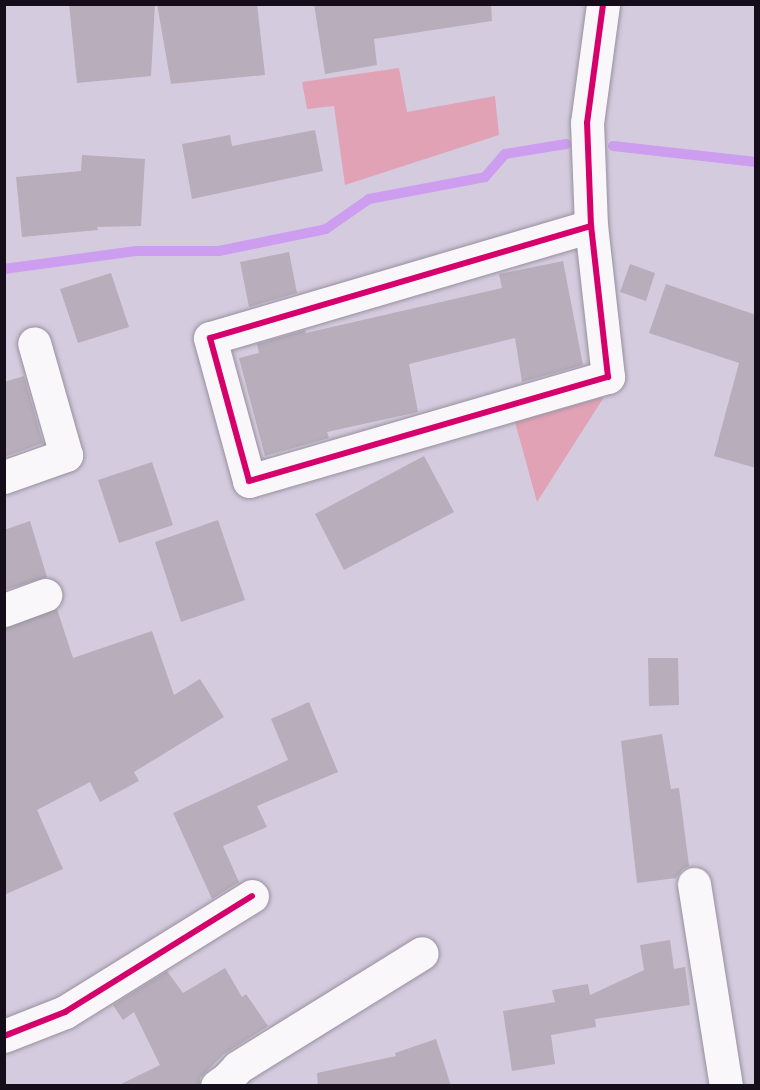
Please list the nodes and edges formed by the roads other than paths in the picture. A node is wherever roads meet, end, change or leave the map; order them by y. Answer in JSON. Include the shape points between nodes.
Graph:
{"nodes":[{"id":1,"x":603,"y":4,"type":"edge"},
{"id":2,"x":591,"y":226,"type":"junction"},
{"id":3,"x":34,"y":343,"type":"dead end"},
{"id":4,"x":4,"y":477,"type":"edge"},
{"id":5,"x":45,"y":595,"type":"dead end"},
{"id":6,"x":4,"y":610,"type":"edge"},
{"id":7,"x":694,"y":884,"type":"dead end"},
{"id":8,"x":252,"y":896,"type":"dead end"},
{"id":9,"x":422,"y":954,"type":"dead end"},
{"id":10,"x":4,"y":1036,"type":"edge"},
{"id":11,"x":217,"y":1086,"type":"edge"},
{"id":12,"x":726,"y":1086,"type":"edge"}],
"edges":[{"from":1,"to":2,"type":"street","via":[[587,123]]},
{"from":2,"to":2,"type":"street","via":[[210,338],[249,481],[608,377]]},
{"from":3,"to":4,"type":"street","via":[[66,455]]},
{"from":5,"to":6,"type":"street"},
{"from":7,"to":12,"type":"street"},
{"from":8,"to":10,"type":"street","via":[[65,1012]]},
{"from":9,"to":11,"type":"street","via":[[238,1067]]}]}
